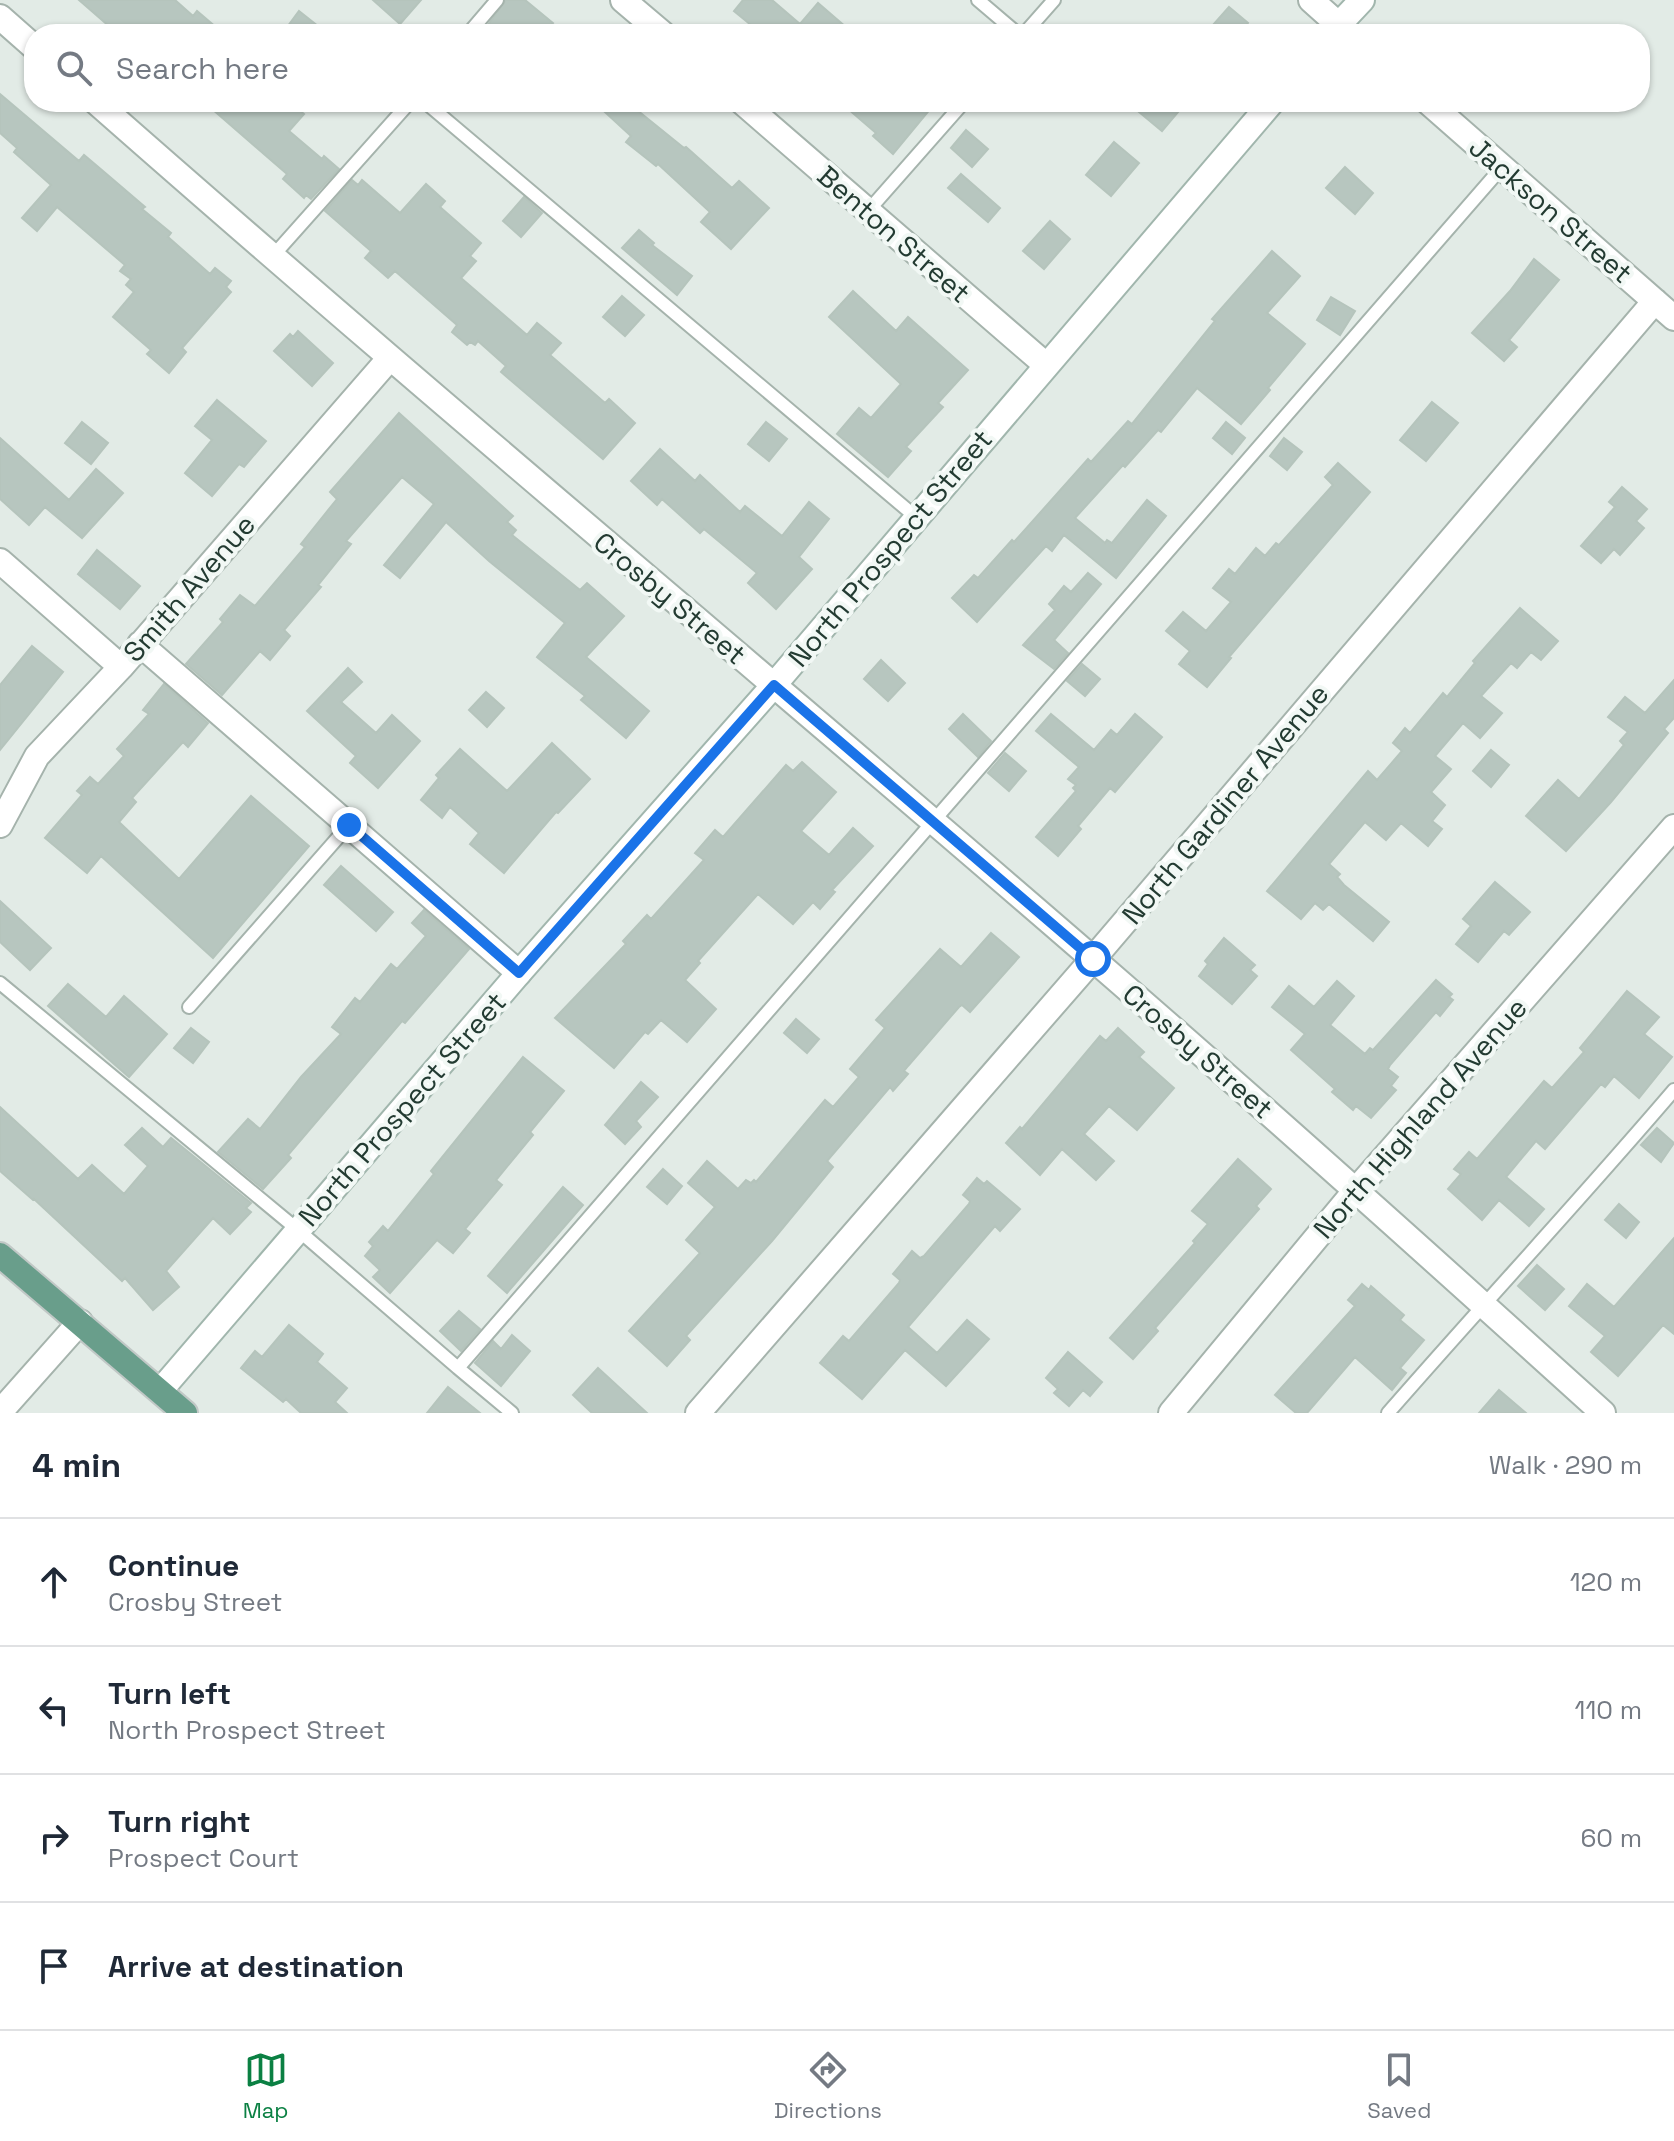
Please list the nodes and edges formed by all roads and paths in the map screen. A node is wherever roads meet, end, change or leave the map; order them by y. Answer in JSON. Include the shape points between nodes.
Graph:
{"nodes":[{"id":1,"x":497,"y":0,"type":"edge"},
{"id":2,"x":623,"y":0,"type":"edge"},
{"id":3,"x":978,"y":0,"type":"edge"},
{"id":4,"x":1054,"y":0,"type":"edge"},
{"id":5,"x":1311,"y":0,"type":"edge"},
{"id":6,"x":1362,"y":0,"type":"edge"},
{"id":7,"x":0,"y":17,"type":"edge"},
{"id":8,"x":477,"y":24,"type":"edge"},
{"id":9,"x":651,"y":24,"type":"edge"},
{"id":10,"x":1006,"y":24,"type":"edge"},
{"id":11,"x":1033,"y":24,"type":"edge"},
{"id":12,"x":1333,"y":24,"type":"edge"},
{"id":13,"x":1344,"y":24,"type":"edge"},
{"id":14,"x":24,"y":38,"type":"edge"},
{"id":15,"x":107,"y":112,"type":"edge"},
{"id":16,"x":401,"y":112,"type":"edge"},
{"id":17,"x":437,"y":112,"type":"edge"},
{"id":18,"x":754,"y":112,"type":"edge"},
{"id":19,"x":955,"y":112,"type":"edge"},
{"id":20,"x":1263,"y":112,"type":"edge"},
{"id":21,"x":1440,"y":112,"type":"edge"},
{"id":22,"x":1503,"y":166,"type":"junction"},
{"id":23,"x":868,"y":211,"type":"junction"},
{"id":24,"x":272,"y":257,"type":"junction"},
{"id":25,"x":1655,"y":301,"type":"junction"},
{"id":26,"x":1674,"y":318,"type":"edge"},
{"id":27,"x":389,"y":359,"type":"junction"},
{"id":28,"x":1046,"y":365,"type":"junction"},
{"id":29,"x":917,"y":518,"type":"junction"},
{"id":30,"x":0,"y":561,"type":"edge"},
{"id":31,"x":140,"y":644,"type":"junction"},
{"id":32,"x":121,"y":667,"type":"junction"},
{"id":33,"x":774,"y":685,"type":"junction"},
{"id":34,"x":932,"y":821,"type":"junction"},
{"id":35,"x":0,"y":825,"type":"edge"},
{"id":36,"x":349,"y":825,"type":"junction"},
{"id":37,"x":1674,"y":827,"type":"edge"},
{"id":38,"x":1093,"y":959,"type":"junction"},
{"id":39,"x":519,"y":973,"type":"junction"},
{"id":40,"x":0,"y":983,"type":"edge"},
{"id":41,"x":189,"y":1007,"type":"dead end"},
{"id":42,"x":1674,"y":1090,"type":"edge"},
{"id":43,"x":1356,"y":1190,"type":"junction"},
{"id":44,"x":298,"y":1230,"type":"junction"},
{"id":45,"x":0,"y":1255,"type":"edge"},
{"id":46,"x":1483,"y":1304,"type":"junction"},
{"id":47,"x":80,"y":1322,"type":"junction"},
{"id":48,"x":458,"y":1368,"type":"junction"},
{"id":49,"x":160,"y":1391,"type":"junction"},
{"id":50,"x":0,"y":1412,"type":"edge"},
{"id":51,"x":185,"y":1413,"type":"edge"},
{"id":52,"x":512,"y":1413,"type":"edge"},
{"id":53,"x":698,"y":1413,"type":"edge"},
{"id":54,"x":1171,"y":1413,"type":"edge"},
{"id":55,"x":1388,"y":1413,"type":"edge"},
{"id":56,"x":1603,"y":1413,"type":"edge"}],
"edges":[{"from":1,"to":8,"type":"lane"},
{"from":2,"to":9,"type":"street"},
{"from":3,"to":10,"type":"lane"},
{"from":4,"to":11,"type":"lane"},
{"from":5,"to":12,"type":"street"},
{"from":6,"to":13,"type":"street"},
{"from":7,"to":14,"type":"street"},
{"from":15,"to":24,"type":"street","name":"Crosby Street"},
{"from":16,"to":24,"type":"lane"},
{"from":17,"to":29,"type":"lane"},
{"from":18,"to":23,"type":"street","name":"Benton Street"},
{"from":19,"to":23,"type":"lane"},
{"from":20,"to":28,"type":"street","name":"North Prospect Street"},
{"from":21,"to":22,"type":"street","name":"Jackson Street"},
{"from":22,"to":25,"type":"street","name":"Jackson Street"},
{"from":22,"to":34,"type":"lane"},
{"from":23,"to":28,"type":"street","name":"Benton Street"},
{"from":24,"to":27,"type":"street","name":"Crosby Street"},
{"from":25,"to":26,"type":"street","name":"Jackson Street"},
{"from":25,"to":38,"type":"street","name":"North Gardiner Avenue"},
{"from":27,"to":31,"type":"street","name":"Smith Avenue"},
{"from":27,"to":33,"type":"street","name":"Crosby Street"},
{"from":28,"to":29,"type":"street","name":"North Prospect Street"},
{"from":29,"to":33,"type":"street","name":"North Prospect Street"},
{"from":30,"to":32,"type":"street"},
{"from":31,"to":32,"type":"street","name":"Smith Avenue"},
{"from":31,"to":36,"type":"street"},
{"from":32,"to":35,"type":"street","name":"Smith Avenue","via":[[37,756]]},
{"from":33,"to":34,"type":"street","name":"Crosby Street"},
{"from":33,"to":39,"type":"street","name":"North Prospect Street"},
{"from":34,"to":38,"type":"street","name":"Crosby Street"},
{"from":34,"to":48,"type":"lane"},
{"from":36,"to":39,"type":"street"},
{"from":36,"to":41,"type":"lane"},
{"from":37,"to":43,"type":"street","name":"North Highland Avenue"},
{"from":38,"to":43,"type":"street","name":"Crosby Street"},
{"from":38,"to":53,"type":"street","name":"North Gardiner Avenue"},
{"from":39,"to":44,"type":"street","name":"North Prospect Street"},
{"from":40,"to":44,"type":"lane"},
{"from":42,"to":46,"type":"lane"},
{"from":43,"to":46,"type":"street","name":"Crosby Street"},
{"from":43,"to":54,"type":"street","name":"North Highland Avenue"},
{"from":44,"to":48,"type":"lane"},
{"from":44,"to":49,"type":"street","name":"North Prospect Street"},
{"from":45,"to":47,"type":"main road"},
{"from":46,"to":55,"type":"lane"},
{"from":46,"to":56,"type":"street","name":"Crosby Street"},
{"from":47,"to":49,"type":"main road"},
{"from":47,"to":50,"type":"street"},
{"from":48,"to":52,"type":"lane"},
{"from":49,"to":51,"type":"main road"}]}
